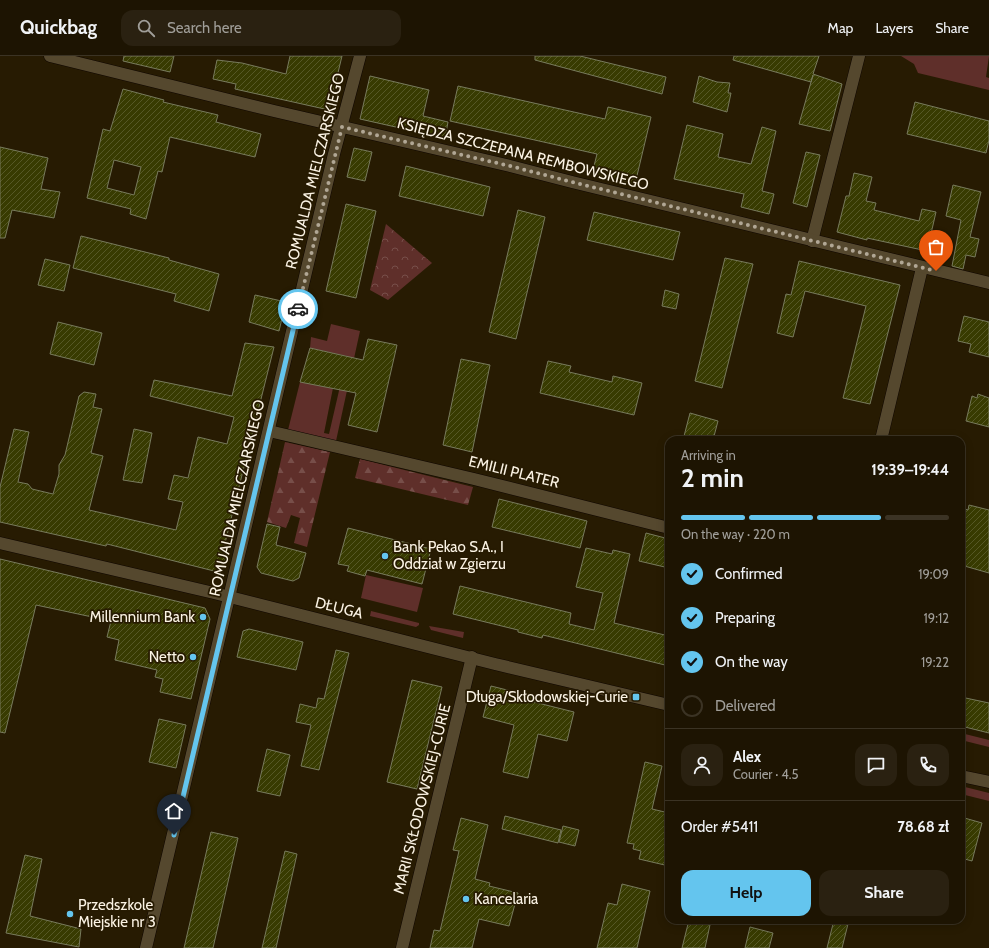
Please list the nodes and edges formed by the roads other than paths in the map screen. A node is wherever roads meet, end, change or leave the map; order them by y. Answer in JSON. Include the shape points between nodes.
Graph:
{"nodes":[{"id":1,"x":50,"y":56,"type":"edge"},
{"id":2,"x":360,"y":56,"type":"edge"},
{"id":3,"x":859,"y":56,"type":"edge"},
{"id":4,"x":342,"y":127,"type":"junction"},
{"id":5,"x":812,"y":240,"type":"junction"},
{"id":6,"x":922,"y":268,"type":"junction"},
{"id":7,"x":989,"y":283,"type":"edge"},
{"id":8,"x":269,"y":431,"type":"junction"},
{"id":9,"x":882,"y":436,"type":"edge"},
{"id":10,"x":665,"y":527,"type":"edge"},
{"id":11,"x":0,"y":543,"type":"edge"},
{"id":12,"x":230,"y":597,"type":"junction"},
{"id":13,"x":472,"y":658,"type":"junction"},
{"id":14,"x":665,"y":704,"type":"edge"},
{"id":15,"x":965,"y":777,"type":"edge"},
{"id":16,"x":989,"y":782,"type":"edge"},
{"id":17,"x":146,"y":948,"type":"edge"},
{"id":18,"x":402,"y":948,"type":"edge"}],
"edges":[{"from":1,"to":4,"type":"street","name":"KSIĘDZA SZCZEPANA REMBOWSKIEGO"},
{"from":2,"to":4,"type":"street","name":"ROMUALDA MIELCZARSKIEGO"},
{"from":3,"to":5,"type":"street"},
{"from":4,"to":5,"type":"street","name":"KSIĘDZA SZCZEPANA REMBOWSKIEGO"},
{"from":4,"to":8,"type":"street","name":"ROMUALDA MIELCZARSKIEGO"},
{"from":5,"to":6,"type":"street","name":"KSIĘDZA SZCZEPANA REMBOWSKIEGO"},
{"from":6,"to":7,"type":"street","name":"KSIĘDZA SZCZEPANA REMBOWSKIEGO"},
{"from":6,"to":9,"type":"street"},
{"from":8,"to":10,"type":"street","name":"EMILII PLATER"},
{"from":8,"to":12,"type":"street","name":"ROMUALDA MIELCZARSKIEGO"},
{"from":11,"to":12,"type":"street","name":"DŁUGA"},
{"from":12,"to":13,"type":"street","name":"DŁUGA"},
{"from":12,"to":17,"type":"street","name":"ROMUALDA MIELCZARSKIEGO"},
{"from":13,"to":14,"type":"street","name":"DŁUGA"},
{"from":13,"to":18,"type":"street","name":"MARII SKŁODOWSKIEJ-CURIE"},
{"from":15,"to":16,"type":"street"}]}
